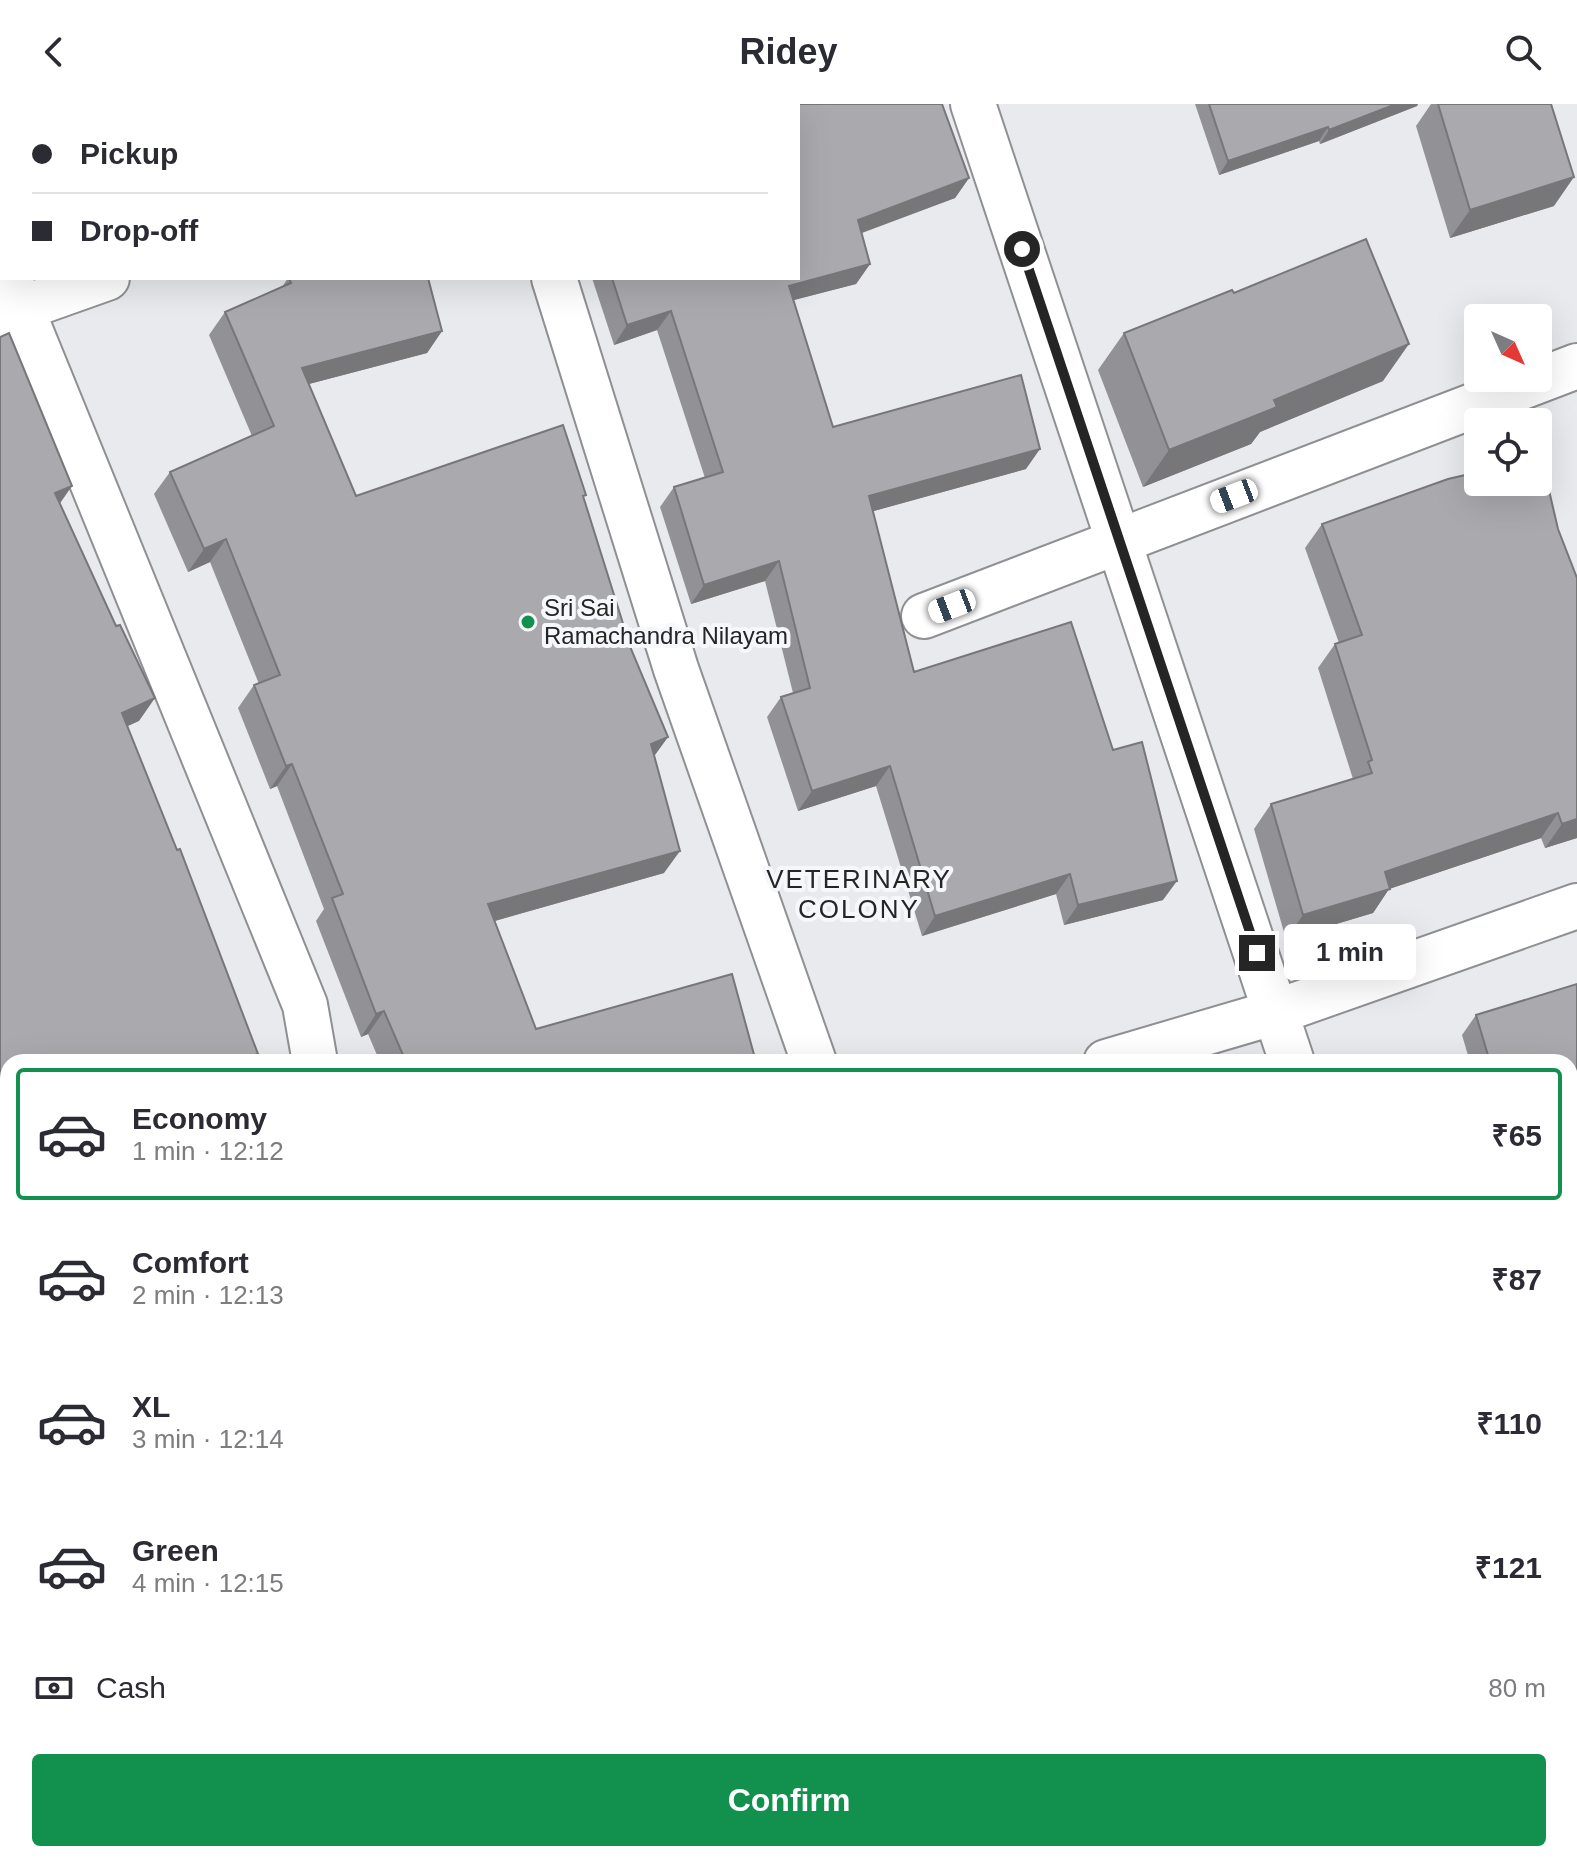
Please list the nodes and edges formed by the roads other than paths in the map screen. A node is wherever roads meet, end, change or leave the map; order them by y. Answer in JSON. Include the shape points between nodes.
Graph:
{"nodes":[{"id":1,"x":973,"y":104,"type":"edge"},
{"id":2,"x":99,"y":280,"type":"edge"},
{"id":3,"x":555,"y":280,"type":"edge"},
{"id":4,"x":10,"y":301,"type":"edge"},
{"id":5,"x":1577,"y":366,"type":"edge"},
{"id":6,"x":1120,"y":540,"type":"junction"},
{"id":7,"x":924,"y":616,"type":"dead end"},
{"id":8,"x":1577,"y":906,"type":"edge"},
{"id":9,"x":1276,"y":1012,"type":"junction"},
{"id":10,"x":314,"y":1054,"type":"edge"},
{"id":11,"x":811,"y":1054,"type":"edge"},
{"id":12,"x":1133,"y":1054,"type":"edge"},
{"id":13,"x":1289,"y":1054,"type":"edge"}],
"edges":[{"from":1,"to":6,"type":"street"},
{"from":2,"to":4,"type":"street"},
{"from":3,"to":11,"type":"street","via":[[676,669]]},
{"from":4,"to":10,"type":"street","via":[[305,1005]]},
{"from":5,"to":6,"type":"street"},
{"from":6,"to":7,"type":"street"},
{"from":6,"to":9,"type":"street"},
{"from":8,"to":9,"type":"street"},
{"from":9,"to":12,"type":"street"},
{"from":9,"to":13,"type":"street"}]}
